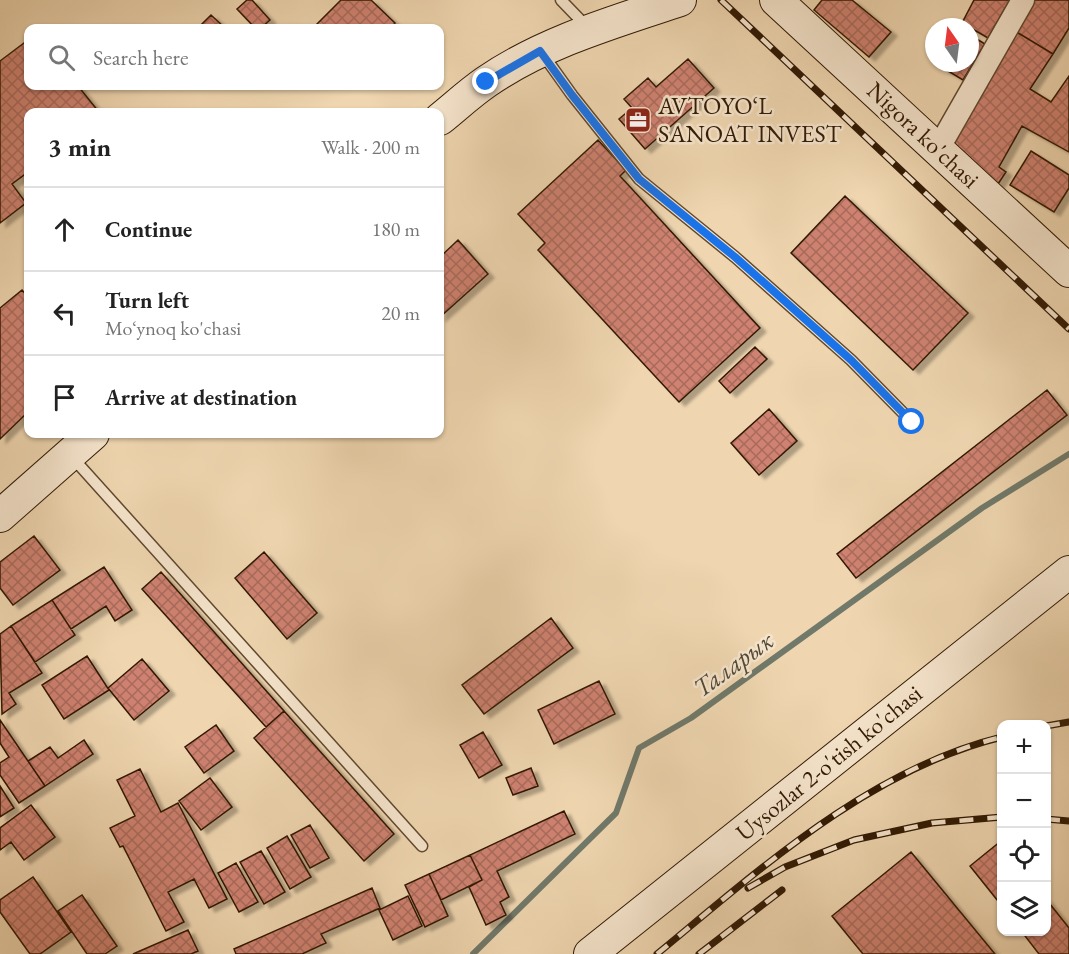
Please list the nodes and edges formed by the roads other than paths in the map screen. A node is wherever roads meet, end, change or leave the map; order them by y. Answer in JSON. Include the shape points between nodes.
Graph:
{"nodes":[{"id":1,"x":561,"y":0,"type":"edge"},
{"id":2,"x":680,"y":0,"type":"edge"},
{"id":3,"x":1023,"y":0,"type":"edge"},
{"id":4,"x":788,"y":6,"type":"edge"},
{"id":5,"x":590,"y":30,"type":"junction"},
{"id":6,"x":540,"y":51,"type":"junction"},
{"id":7,"x":444,"y":116,"type":"edge"},
{"id":8,"x":938,"y":149,"type":"junction"},
{"id":9,"x":1069,"y":271,"type":"edge"},
{"id":10,"x":912,"y":422,"type":"dead end"},
{"id":11,"x":88,"y":438,"type":"edge"},
{"id":12,"x":70,"y":454,"type":"junction"},
{"id":13,"x":0,"y":516,"type":"edge"},
{"id":14,"x":1069,"y":572,"type":"edge"},
{"id":15,"x":422,"y":846,"type":"dead end"},
{"id":16,"x":590,"y":954,"type":"edge"}],
"edges":[{"from":1,"to":5,"type":"lane"},
{"from":2,"to":5,"type":"street"},
{"from":3,"to":8,"type":"street"},
{"from":4,"to":8,"type":"street","name":"Nigora ko'chasi"},
{"from":5,"to":6,"type":"street"},
{"from":6,"to":7,"type":"street","via":[[486,82]]},
{"from":6,"to":10,"type":"lane","via":[[639,179],[851,360]]},
{"from":8,"to":9,"type":"street","name":"Nigora ko'chasi"},
{"from":11,"to":12,"type":"street"},
{"from":12,"to":13,"type":"street"},
{"from":12,"to":15,"type":"lane"},
{"from":14,"to":16,"type":"street","name":"Uysozlar 2-o'tish ko'chasi"}]}
